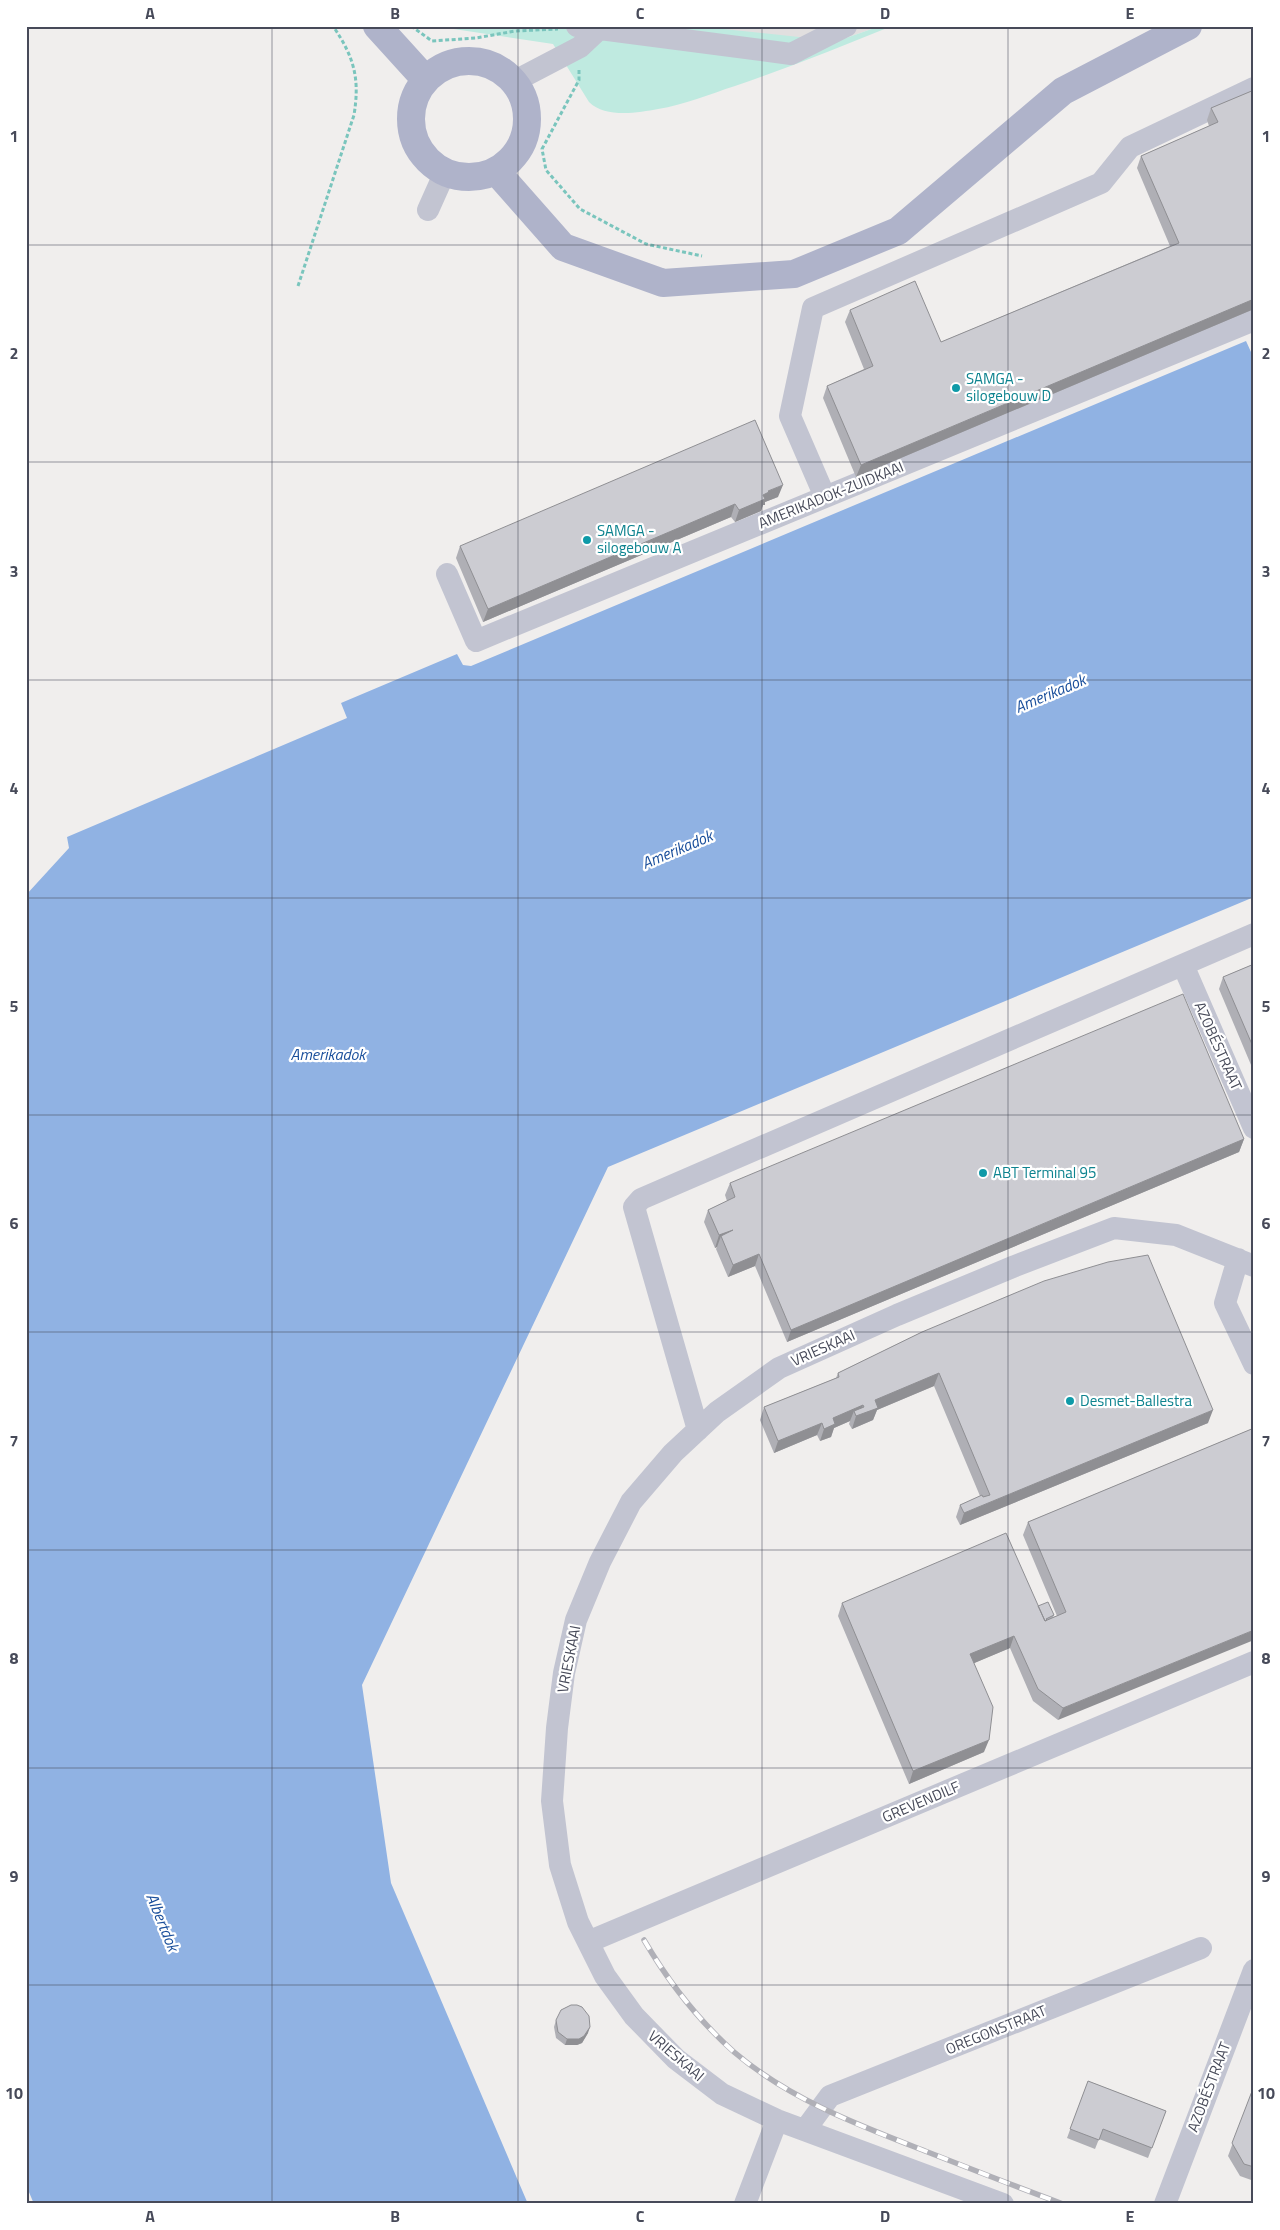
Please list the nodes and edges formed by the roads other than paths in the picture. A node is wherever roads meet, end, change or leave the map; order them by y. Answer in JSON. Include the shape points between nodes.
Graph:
{"nodes":[{"id":1,"x":377,"y":26,"type":"edge"},
{"id":2,"x":846,"y":26,"type":"edge"},
{"id":3,"x":1188,"y":26,"type":"edge"},
{"id":4,"x":579,"y":33,"type":"edge"},
{"id":5,"x":426,"y":80,"type":"junction"},
{"id":6,"x":513,"y":82,"type":"junction"},
{"id":7,"x":1254,"y":88,"type":"edge"},
{"id":8,"x":496,"y":171,"type":"junction"},
{"id":9,"x":445,"y":172,"type":"junction"},
{"id":10,"x":428,"y":210,"type":"dead end"},
{"id":11,"x":1254,"y":320,"type":"edge"},
{"id":12,"x":825,"y":497,"type":"junction"},
{"id":13,"x":447,"y":574,"type":"dead end"},
{"id":14,"x":1254,"y":934,"type":"edge"},
{"id":15,"x":1183,"y":965,"type":"junction"},
{"id":16,"x":1254,"y":1128,"type":"edge"},
{"id":17,"x":1246,"y":1263,"type":"edge"},
{"id":18,"x":1254,"y":1364,"type":"edge"},
{"id":19,"x":698,"y":1430,"type":"junction"},
{"id":20,"x":1254,"y":1662,"type":"edge"},
{"id":21,"x":588,"y":1942,"type":"junction"},
{"id":22,"x":1201,"y":1948,"type":"dead end"},
{"id":23,"x":1254,"y":1970,"type":"edge"},
{"id":24,"x":777,"y":2120,"type":"junction"},
{"id":25,"x":805,"y":2130,"type":"junction"},
{"id":26,"x":745,"y":2204,"type":"edge"},
{"id":27,"x":1003,"y":2204,"type":"edge"},
{"id":28,"x":1164,"y":2204,"type":"edge"}],
"edges":[{"from":1,"to":5,"type":"main road"},
{"from":2,"to":4,"type":"street","via":[[791,54]]},
{"from":3,"to":8,"type":"main road","via":[[1063,92],[898,231],[794,274],[662,283],[562,247]]},
{"from":4,"to":6,"type":"street"},
{"from":5,"to":6,"type":"main road","via":[[443,67],[463,61],[484,63]]},
{"from":5,"to":9,"type":"main road","via":[[415,97],[412,132],[418,149],[430,163]]},
{"from":6,"to":8,"type":"main road","via":[[526,105],[527,126],[521,146]]},
{"from":7,"to":12,"type":"street","via":[[1130,147],[1101,184],[813,308],[790,416]]},
{"from":8,"to":9,"type":"main road","via":[[480,177],[462,177]]},
{"from":9,"to":10,"type":"street"},
{"from":11,"to":12,"type":"street","name":"AMERIKADOK-ZUIDKAAI"},
{"from":12,"to":13,"type":"street","name":"AMERIKADOK-ZUIDKAAI","via":[[476,641]]},
{"from":14,"to":15,"type":"street"},
{"from":15,"to":16,"type":"street","name":"AZOBÉSTRAAT"},
{"from":15,"to":19,"type":"street","via":[[641,1199],[634,1207]]},
{"from":17,"to":18,"type":"street","via":[[1224,1303]]},
{"from":17,"to":19,"type":"street","name":"VRIESKAAI","via":[[1176,1236],[1114,1228],[1015,1266],[780,1368],[717,1412]]},
{"from":19,"to":21,"type":"street","name":"VRIESKAAI","via":[[673,1453],[631,1502],[600,1562],[576,1620],[566,1664],[552,1802],[560,1865],[578,1922]]},
{"from":20,"to":21,"type":"street","name":"GREVENDILF"},
{"from":21,"to":24,"type":"street","name":"VRIESKAAI","via":[[605,1976],[634,2016],[676,2059],[722,2094]]},
{"from":22,"to":25,"type":"street","name":"OREGONSTRAAT","via":[[830,2096]]},
{"from":23,"to":28,"type":"street","name":"AZOBÉSTRAAT"},
{"from":24,"to":25,"type":"street","name":"VRIESKAAI"},
{"from":24,"to":26,"type":"street"},
{"from":25,"to":27,"type":"street","name":"VRIESKAAI"}]}
